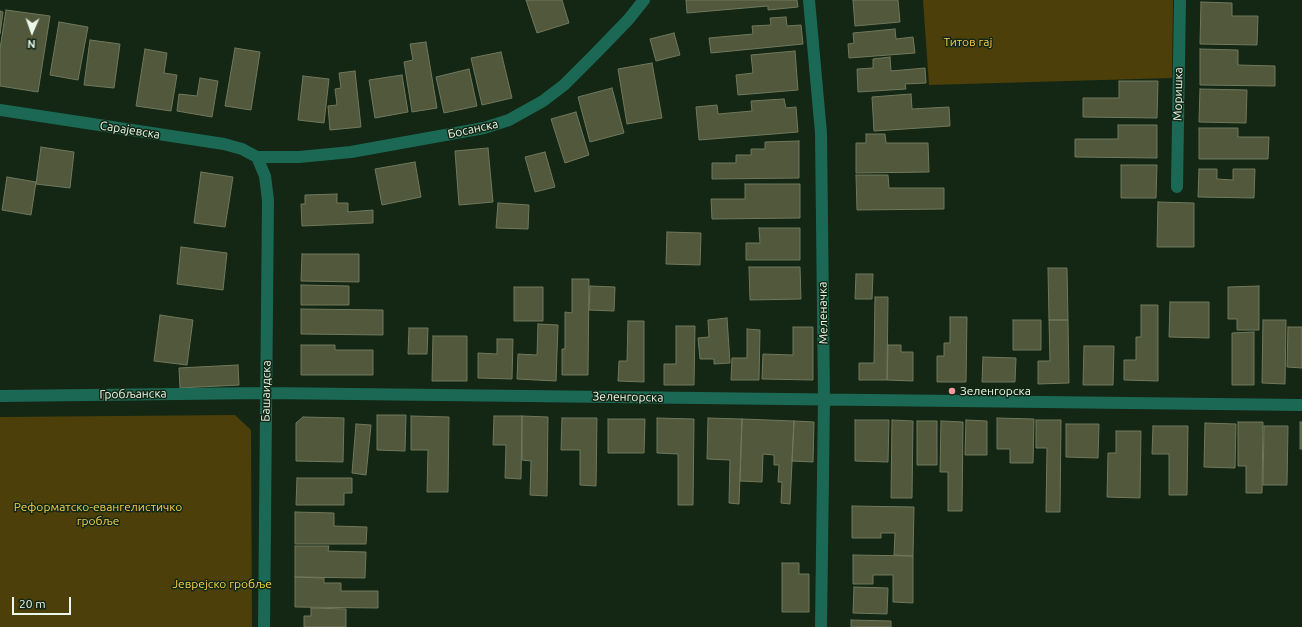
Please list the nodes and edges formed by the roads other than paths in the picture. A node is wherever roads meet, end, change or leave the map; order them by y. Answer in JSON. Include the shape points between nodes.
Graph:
{"nodes":[{"id":1,"x":644,"y":0,"type":"edge"},
{"id":2,"x":809,"y":0,"type":"edge"},
{"id":3,"x":1180,"y":0,"type":"edge"},
{"id":4,"x":0,"y":110,"type":"edge"},
{"id":5,"x":257,"y":157,"type":"junction"},
{"id":6,"x":1177,"y":187,"type":"dead end"},
{"id":7,"x":266,"y":393,"type":"junction"},
{"id":8,"x":0,"y":396,"type":"edge"},
{"id":9,"x":824,"y":399,"type":"junction"},
{"id":10,"x":1302,"y":405,"type":"edge"},
{"id":11,"x":264,"y":627,"type":"edge"},
{"id":12,"x":821,"y":627,"type":"edge"}],
"edges":[{"from":1,"to":5,"type":"street","name":"Босанска","via":[[628,20],[564,85],[543,101],[509,120],[484,128],[351,152],[299,157]]},
{"from":2,"to":9,"type":"street","name":"Меленачка","via":[[821,133]]},
{"from":3,"to":6,"type":"street","name":"Моришка"},
{"from":4,"to":5,"type":"street","name":"Сарајевска","via":[[224,144],[242,148]]},
{"from":5,"to":7,"type":"street","name":"Башаидска","via":[[265,176],[268,200]]},
{"from":7,"to":8,"type":"street","name":"Гробљанска"},
{"from":7,"to":9,"type":"street","name":"Зеленгорска"},
{"from":7,"to":11,"type":"street","name":"Башаидска"},
{"from":9,"to":10,"type":"street","name":"Зеленгорска"},
{"from":9,"to":12,"type":"street","name":"Меленачка"}]}
